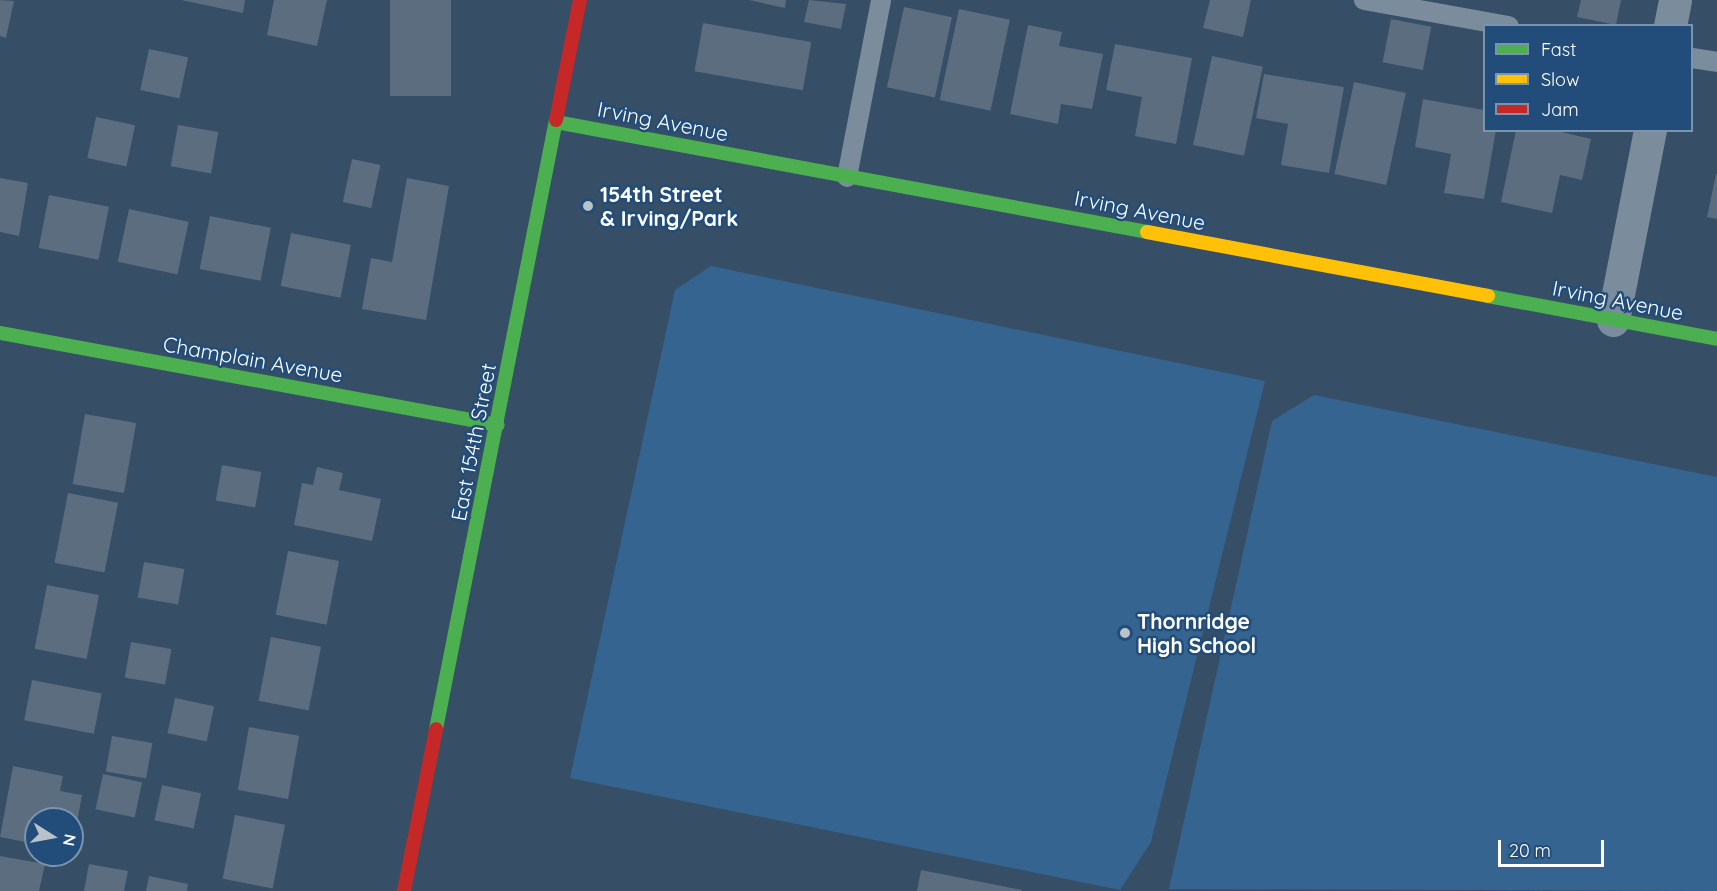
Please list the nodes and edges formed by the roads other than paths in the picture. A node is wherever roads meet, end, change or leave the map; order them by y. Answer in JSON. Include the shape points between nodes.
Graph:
{"nodes":[{"id":1,"x":580,"y":0,"type":"edge"},
{"id":2,"x":881,"y":0,"type":"edge"},
{"id":3,"x":1364,"y":0,"type":"edge"},
{"id":4,"x":1675,"y":0,"type":"edge"},
{"id":5,"x":1498,"y":24,"type":"edge"},
{"id":6,"x":1670,"y":24,"type":"edge"},
{"id":7,"x":1693,"y":58,"type":"edge"},
{"id":8,"x":1717,"y":63,"type":"edge"},
{"id":9,"x":556,"y":122,"type":"junction"},
{"id":10,"x":1650,"y":132,"type":"edge"},
{"id":11,"x":847,"y":177,"type":"junction"},
{"id":12,"x":1613,"y":320,"type":"junction"},
{"id":13,"x":0,"y":335,"type":"edge"},
{"id":14,"x":1717,"y":339,"type":"edge"},
{"id":15,"x":498,"y":425,"type":"junction"},
{"id":16,"x":404,"y":891,"type":"edge"}],
"edges":[{"from":1,"to":9,"type":"street","name":"East 154th Street"},
{"from":2,"to":11,"type":"lane"},
{"from":3,"to":5,"type":"lane"},
{"from":4,"to":6,"type":"street"},
{"from":7,"to":8,"type":"lane"},
{"from":9,"to":11,"type":"street","name":"Irving Avenue"},
{"from":9,"to":15,"type":"street","name":"East 154th Street"},
{"from":10,"to":12,"type":"street"},
{"from":11,"to":12,"type":"street","name":"Irving Avenue"},
{"from":12,"to":14,"type":"street","name":"Irving Avenue"},
{"from":13,"to":15,"type":"street","name":"Champlain Avenue"},
{"from":15,"to":16,"type":"street","name":"East 154th Street"}]}
